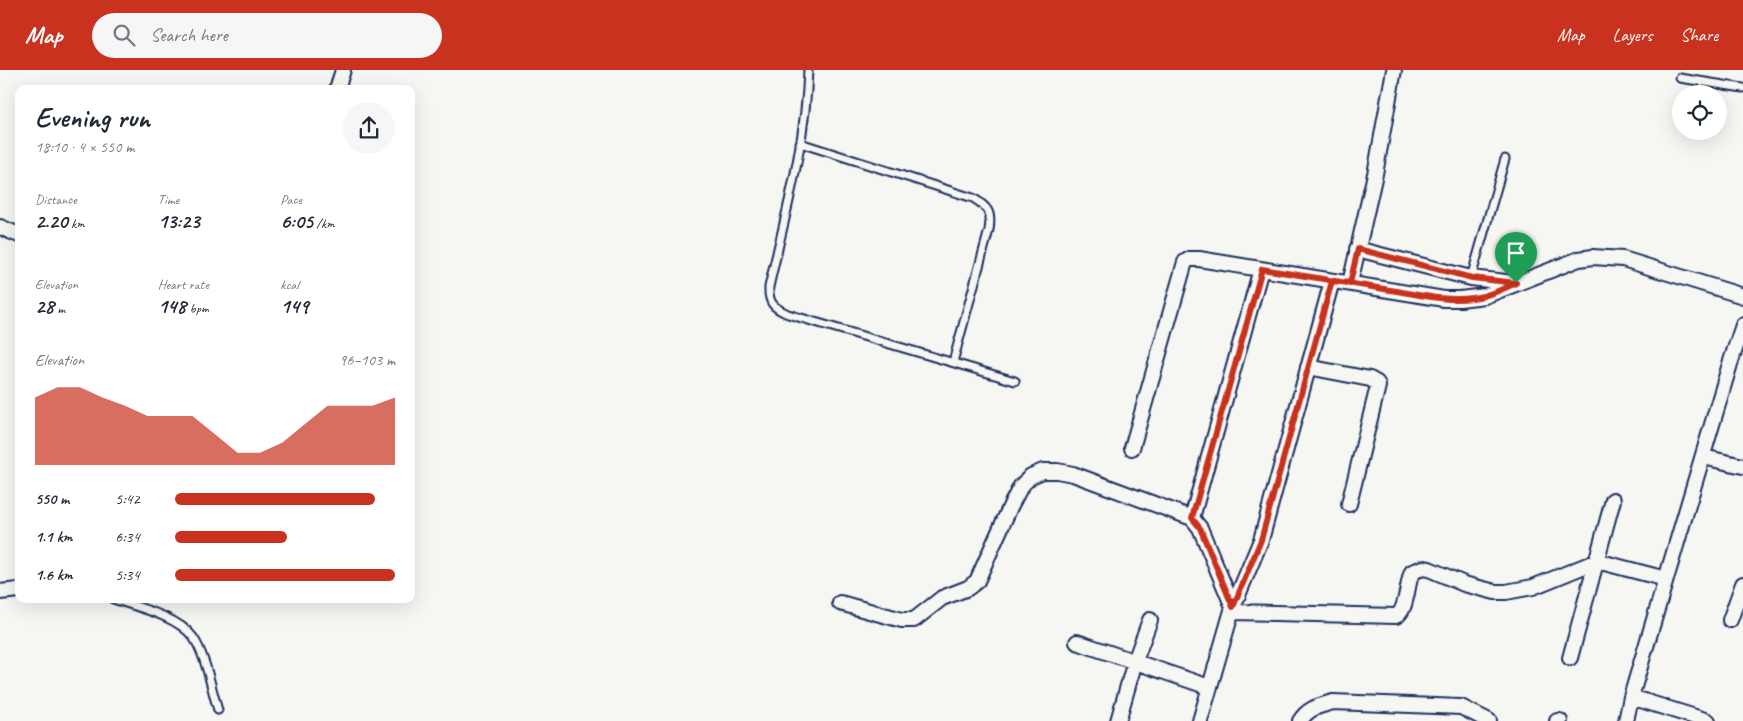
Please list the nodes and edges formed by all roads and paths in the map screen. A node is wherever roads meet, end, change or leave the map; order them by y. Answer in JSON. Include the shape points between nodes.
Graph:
{"nodes":[{"id":1,"x":343,"y":70,"type":"edge"},
{"id":2,"x":808,"y":70,"type":"edge"},
{"id":3,"x":1394,"y":70,"type":"edge"},
{"id":4,"x":1680,"y":78,"type":"dead end"},
{"id":5,"x":338,"y":85,"type":"edge"},
{"id":6,"x":1743,"y":88,"type":"edge"},
{"id":7,"x":800,"y":143,"type":"junction"},
{"id":8,"x":1505,"y":159,"type":"dead end"},
{"id":9,"x":0,"y":227,"type":"edge"},
{"id":10,"x":15,"y":234,"type":"edge"},
{"id":11,"x":1358,"y":249,"type":"junction"},
{"id":12,"x":1262,"y":269,"type":"junction"},
{"id":13,"x":1472,"y":278,"type":"junction"},
{"id":14,"x":1332,"y":281,"type":"junction"},
{"id":15,"x":1350,"y":283,"type":"junction"},
{"id":16,"x":1516,"y":283,"type":"junction"},
{"id":17,"x":1743,"y":296,"type":"edge"},
{"id":18,"x":1743,"y":325,"type":"edge"},
{"id":19,"x":953,"y":362,"type":"junction"},
{"id":20,"x":1308,"y":367,"type":"junction"},
{"id":21,"x":1015,"y":381,"type":"dead end"},
{"id":22,"x":1132,"y":448,"type":"dead end"},
{"id":23,"x":1703,"y":457,"type":"junction"},
{"id":24,"x":1743,"y":466,"type":"edge"},
{"id":25,"x":1613,"y":500,"type":"dead end"},
{"id":26,"x":1349,"y":504,"type":"dead end"},
{"id":27,"x":1192,"y":518,"type":"junction"},
{"id":28,"x":1597,"y":561,"type":"junction"},
{"id":29,"x":1666,"y":579,"type":"junction"},
{"id":30,"x":1743,"y":584,"type":"edge"},
{"id":31,"x":15,"y":590,"type":"edge"},
{"id":32,"x":0,"y":592,"type":"edge"},
{"id":33,"x":840,"y":602,"type":"dead end"},
{"id":34,"x":125,"y":603,"type":"edge"},
{"id":35,"x":1233,"y":610,"type":"junction"},
{"id":36,"x":1150,"y":620,"type":"dead end"},
{"id":37,"x":1730,"y":620,"type":"dead end"},
{"id":38,"x":1077,"y":642,"type":"dead end"},
{"id":39,"x":1570,"y":658,"type":"dead end"},
{"id":40,"x":1135,"y":662,"type":"junction"},
{"id":41,"x":1209,"y":687,"type":"junction"},
{"id":42,"x":1631,"y":696,"type":"junction"},
{"id":43,"x":218,"y":710,"type":"dead end"},
{"id":44,"x":1118,"y":721,"type":"edge"},
{"id":45,"x":1200,"y":721,"type":"edge"},
{"id":46,"x":1300,"y":721,"type":"edge"},
{"id":47,"x":1489,"y":721,"type":"edge"},
{"id":48,"x":1626,"y":721,"type":"edge"},
{"id":49,"x":1708,"y":721,"type":"edge"}],
"edges":[{"from":1,"to":5,"type":"street"},
{"from":2,"to":7,"type":"lane"},
{"from":3,"to":11,"type":"street"},
{"from":4,"to":6,"type":"lane"},
{"from":7,"to":19,"type":"lane","via":[[769,287],[772,305],[788,314]]},
{"from":7,"to":19,"type":"lane","via":[[972,198],[984,204],[989,211],[989,230]]},
{"from":8,"to":13,"type":"lane"},
{"from":9,"to":10,"type":"street"},
{"from":11,"to":13,"type":"street"},
{"from":11,"to":15,"type":"street"},
{"from":12,"to":14,"type":"street"},
{"from":12,"to":22,"type":"street","via":[[1193,258],[1185,262]]},
{"from":12,"to":27,"type":"street"},
{"from":13,"to":16,"type":"street"},
{"from":14,"to":15,"type":"street"},
{"from":14,"to":20,"type":"street"},
{"from":15,"to":16,"type":"street","via":[[1460,300],[1485,296]]},
{"from":16,"to":17,"type":"street","via":[[1579,259],[1606,257],[1623,259]]},
{"from":18,"to":23,"type":"street"},
{"from":19,"to":21,"type":"lane"},
{"from":20,"to":26,"type":"street","via":[[1370,379],[1378,386]]},
{"from":20,"to":35,"type":"street","via":[[1261,540]]},
{"from":23,"to":24,"type":"street"},
{"from":23,"to":29,"type":"street"},
{"from":25,"to":28,"type":"street"},
{"from":27,"to":33,"type":"street","via":[[1073,474],[1043,471],[1031,476],[1021,486],[980,576],[972,586],[942,598],[909,621]]},
{"from":27,"to":35,"type":"street","via":[[1200,528]]},
{"from":28,"to":29,"type":"street"},
{"from":28,"to":35,"type":"street","via":[[1533,587],[1506,592],[1480,589],[1429,569],[1417,569],[1410,577],[1402,611],[1396,616]]},
{"from":28,"to":39,"type":"street"},
{"from":29,"to":42,"type":"street"},
{"from":30,"to":37,"type":"street"},
{"from":31,"to":32,"type":"street"},
{"from":34,"to":43,"type":"lane","via":[[170,620],[192,635],[203,657]]},
{"from":35,"to":41,"type":"street"},
{"from":36,"to":40,"type":"street"},
{"from":38,"to":40,"type":"street"},
{"from":40,"to":41,"type":"street"},
{"from":40,"to":44,"type":"street"},
{"from":41,"to":45,"type":"street"},
{"from":42,"to":48,"type":"street"},
{"from":42,"to":49,"type":"street"},
{"from":46,"to":47,"type":"street","via":[[1314,707],[1333,702],[1461,707]]}]}
